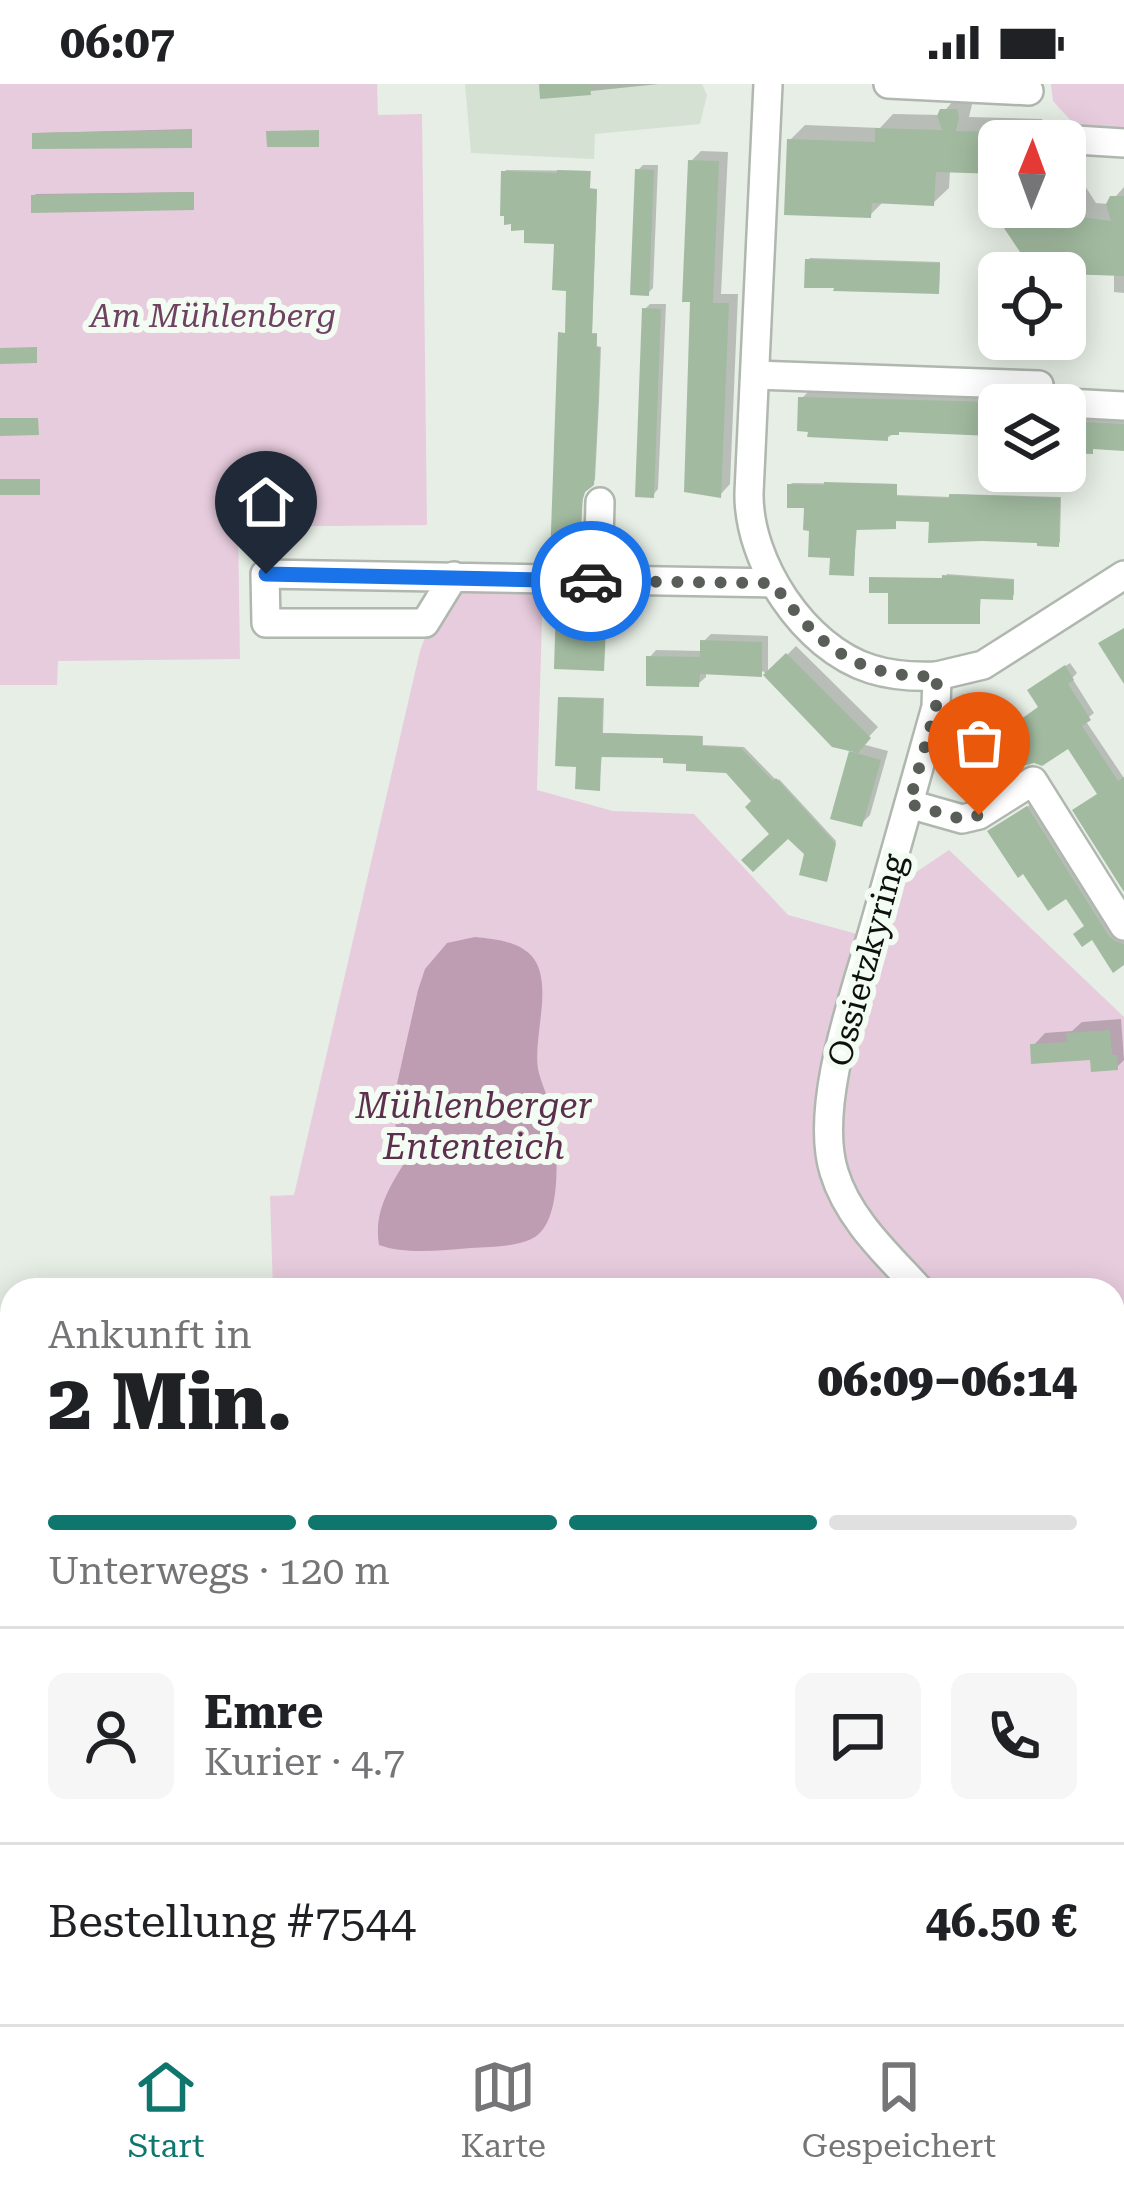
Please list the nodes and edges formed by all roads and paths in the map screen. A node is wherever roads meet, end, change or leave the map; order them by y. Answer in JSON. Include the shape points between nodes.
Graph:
{"nodes":[{"id":1,"x":768,"y":84,"type":"edge"},
{"id":2,"x":888,"y":84,"type":"edge"},
{"id":3,"x":1029,"y":91,"type":"dead end"},
{"id":4,"x":1086,"y":141,"type":"edge"},
{"id":5,"x":1124,"y":143,"type":"edge"},
{"id":6,"x":756,"y":375,"type":"junction"},
{"id":7,"x":1011,"y":384,"type":"edge"},
{"id":8,"x":1086,"y":404,"type":"edge"},
{"id":9,"x":1124,"y":406,"type":"edge"},
{"id":10,"x":600,"y":502,"type":"dead end"},
{"id":11,"x":1124,"y":575,"type":"edge"},
{"id":12,"x":454,"y":576,"type":"junction"},
{"id":13,"x":605,"y":581,"type":"junction"},
{"id":14,"x":773,"y":583,"type":"junction"},
{"id":15,"x":937,"y":676,"type":"junction"},
{"id":16,"x":909,"y":804,"type":"junction"},
{"id":17,"x":1124,"y":926,"type":"edge"},
{"id":18,"x":909,"y":1278,"type":"edge"}],
"edges":[{"from":1,"to":6,"type":"street"},
{"from":2,"to":3,"type":"street"},
{"from":4,"to":5,"type":"street"},
{"from":6,"to":7,"type":"street"},
{"from":6,"to":14,"type":"street","via":[[749,505]]},
{"from":8,"to":9,"type":"street"},
{"from":10,"to":13,"type":"street"},
{"from":11,"to":15,"type":"street","via":[[983,665]]},
{"from":12,"to":12,"type":"street","via":[[425,623],[266,622],[266,574]]},
{"from":12,"to":13,"type":"street"},
{"from":13,"to":14,"type":"street"},
{"from":14,"to":15,"type":"street","via":[[841,656],[901,676]]},
{"from":15,"to":16,"type":"street","name":"Ossietzkyring"},
{"from":16,"to":17,"type":"street","via":[[962,819],[1033,782]]},
{"from":16,"to":18,"type":"street","name":"Ossietzkyring","via":[[830,1091],[827,1143],[838,1187]]}]}
